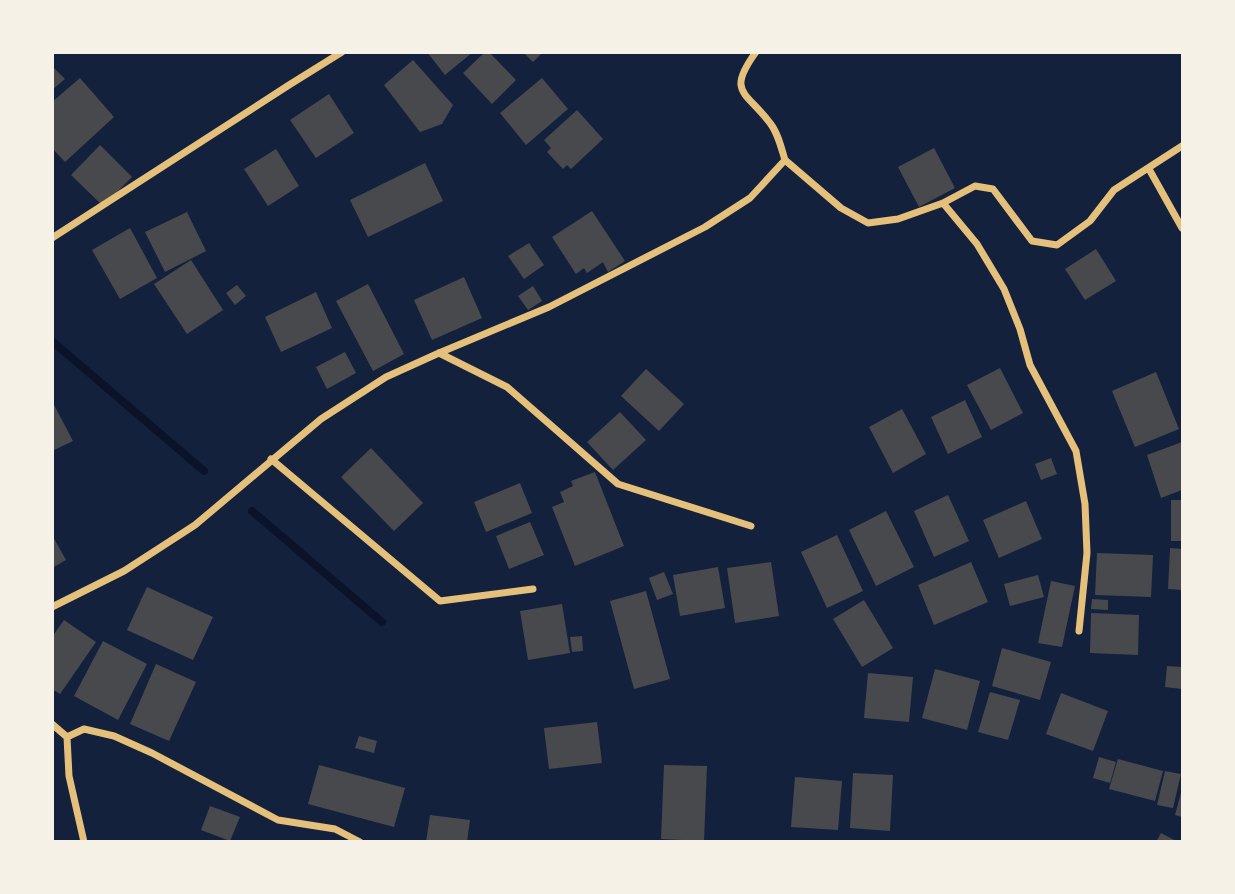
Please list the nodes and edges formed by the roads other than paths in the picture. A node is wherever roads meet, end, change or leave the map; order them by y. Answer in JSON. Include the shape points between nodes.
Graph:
{"nodes":[{"id":1,"x":342,"y":52,"type":"edge"},
{"id":2,"x":756,"y":52,"type":"edge"},
{"id":3,"x":1182,"y":146,"type":"edge"},
{"id":4,"x":785,"y":160,"type":"junction"},
{"id":5,"x":1149,"y":169,"type":"junction"},
{"id":6,"x":943,"y":203,"type":"junction"},
{"id":7,"x":1182,"y":228,"type":"edge"},
{"id":8,"x":52,"y":238,"type":"edge"},
{"id":9,"x":439,"y":353,"type":"junction"},
{"id":10,"x":271,"y":460,"type":"junction"},
{"id":11,"x":751,"y":526,"type":"dead end"},
{"id":12,"x":533,"y":589,"type":"dead end"},
{"id":13,"x":52,"y":607,"type":"edge"},
{"id":14,"x":1079,"y":631,"type":"dead end"},
{"id":15,"x":52,"y":724,"type":"edge"},
{"id":16,"x":67,"y":737,"type":"junction"},
{"id":17,"x":84,"y":842,"type":"edge"},
{"id":18,"x":360,"y":842,"type":"edge"}],
"edges":[{"from":1,"to":8,"type":"street"},
{"from":2,"to":4,"type":"street","via":[[741,76],[740,87],[772,125]]},
{"from":3,"to":5,"type":"street"},
{"from":4,"to":6,"type":"street","via":[[841,208],[868,223],[898,219]]},
{"from":4,"to":9,"type":"street","via":[[750,198],[705,228],[549,307]]},
{"from":5,"to":6,"type":"street","via":[[1114,190],[1090,221],[1057,245],[1032,241],[993,189],[975,186]]},
{"from":5,"to":7,"type":"street"},
{"from":6,"to":14,"type":"street","via":[[977,244],[1004,289],[1030,365],[1076,451],[1087,553]]},
{"from":9,"to":10,"type":"street","via":[[386,377],[321,419]]},
{"from":9,"to":11,"type":"street","via":[[506,387],[618,484]]},
{"from":10,"to":12,"type":"street","via":[[440,601]]},
{"from":10,"to":13,"type":"street","via":[[195,524],[124,570]]},
{"from":15,"to":16,"type":"street"},
{"from":16,"to":17,"type":"street","via":[[69,776]]},
{"from":16,"to":18,"type":"street","via":[[84,729],[114,736],[278,820],[335,829]]}]}
